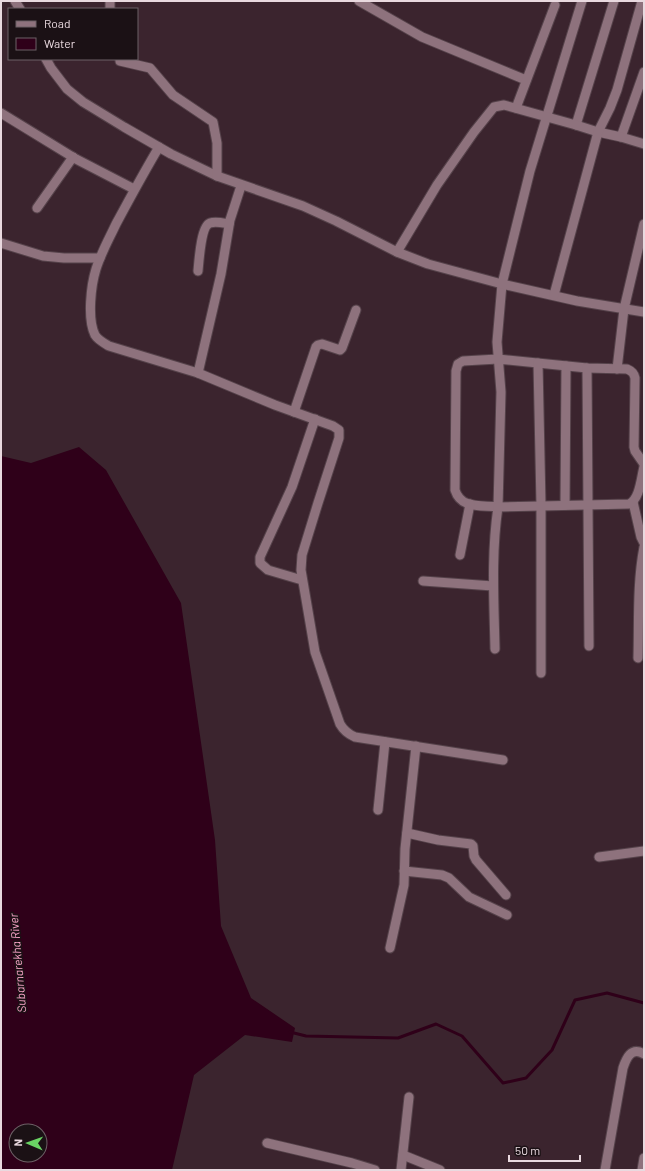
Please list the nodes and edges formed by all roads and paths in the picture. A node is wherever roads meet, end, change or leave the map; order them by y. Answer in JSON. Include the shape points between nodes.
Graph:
{"nodes":[{"id":1,"x":358,"y":1,"type":"edge"},
{"id":2,"x":582,"y":1,"type":"edge"},
{"id":3,"x":614,"y":1,"type":"edge"},
{"id":4,"x":642,"y":1,"type":"edge"},
{"id":5,"x":555,"y":5,"type":"dead end"},
{"id":6,"x":47,"y":60,"type":"edge"},
{"id":7,"x":120,"y":60,"type":"edge"},
{"id":8,"x":644,"y":72,"type":"edge"},
{"id":9,"x":526,"y":80,"type":"junction"},
{"id":10,"x":516,"y":108,"type":"junction"},
{"id":11,"x":1,"y":113,"type":"edge"},
{"id":12,"x":546,"y":116,"type":"junction"},
{"id":13,"x":576,"y":125,"type":"junction"},
{"id":14,"x":598,"y":132,"type":"junction"},
{"id":15,"x":621,"y":137,"type":"junction"},
{"id":16,"x":644,"y":144,"type":"edge"},
{"id":17,"x":159,"y":147,"type":"junction"},
{"id":18,"x":73,"y":157,"type":"junction"},
{"id":19,"x":217,"y":176,"type":"junction"},
{"id":20,"x":241,"y":186,"type":"junction"},
{"id":21,"x":134,"y":189,"type":"junction"},
{"id":22,"x":37,"y":208,"type":"dead end"},
{"id":23,"x":229,"y":224,"type":"junction"},
{"id":24,"x":644,"y":224,"type":"edge"},
{"id":25,"x":1,"y":243,"type":"edge"},
{"id":26,"x":397,"y":252,"type":"junction"},
{"id":27,"x":100,"y":258,"type":"junction"},
{"id":28,"x":198,"y":271,"type":"dead end"},
{"id":29,"x":502,"y":284,"type":"junction"},
{"id":30,"x":554,"y":296,"type":"junction"},
{"id":31,"x":624,"y":309,"type":"junction"},
{"id":32,"x":356,"y":310,"type":"dead end"},
{"id":33,"x":644,"y":312,"type":"edge"},
{"id":34,"x":498,"y":359,"type":"junction"},
{"id":35,"x":538,"y":363,"type":"junction"},
{"id":36,"x":566,"y":366,"type":"junction"},
{"id":37,"x":587,"y":368,"type":"junction"},
{"id":38,"x":617,"y":369,"type":"junction"},
{"id":39,"x":198,"y":373,"type":"junction"},
{"id":40,"x":294,"y":412,"type":"junction"},
{"id":41,"x":314,"y":419,"type":"junction"},
{"id":42,"x":644,"y":465,"type":"edge"},
{"id":43,"x":633,"y":502,"type":"junction"},
{"id":44,"x":470,"y":504,"type":"junction"},
{"id":45,"x":541,"y":505,"type":"junction"},
{"id":46,"x":565,"y":505,"type":"junction"},
{"id":47,"x":588,"y":505,"type":"junction"},
{"id":48,"x":498,"y":507,"type":"junction"},
{"id":49,"x":644,"y":543,"type":"edge"},
{"id":50,"x":644,"y":547,"type":"edge"},
{"id":51,"x":460,"y":555,"type":"dead end"},
{"id":52,"x":302,"y":580,"type":"junction"},
{"id":53,"x":423,"y":581,"type":"dead end"},
{"id":54,"x":493,"y":586,"type":"junction"},
{"id":55,"x":589,"y":646,"type":"dead end"},
{"id":56,"x":495,"y":649,"type":"dead end"},
{"id":57,"x":638,"y":658,"type":"dead end"},
{"id":58,"x":541,"y":673,"type":"dead end"},
{"id":59,"x":385,"y":742,"type":"junction"},
{"id":60,"x":416,"y":746,"type":"junction"},
{"id":61,"x":504,"y":760,"type":"dead end"},
{"id":62,"x":378,"y":810,"type":"dead end"},
{"id":63,"x":407,"y":833,"type":"junction"},
{"id":64,"x":644,"y":851,"type":"edge"},
{"id":65,"x":599,"y":857,"type":"dead end"},
{"id":66,"x":404,"y":871,"type":"junction"},
{"id":67,"x":506,"y":896,"type":"dead end"},
{"id":68,"x":507,"y":915,"type":"dead end"},
{"id":69,"x":390,"y":948,"type":"dead end"},
{"id":70,"x":644,"y":1054,"type":"edge"},
{"id":71,"x":409,"y":1097,"type":"dead end"},
{"id":72,"x":267,"y":1143,"type":"dead end"},
{"id":73,"x":403,"y":1155,"type":"junction"},
{"id":74,"x":644,"y":1158,"type":"edge"},
{"id":75,"x":375,"y":1170,"type":"edge"},
{"id":76,"x":402,"y":1170,"type":"edge"},
{"id":77,"x":440,"y":1170,"type":"edge"},
{"id":78,"x":605,"y":1170,"type":"edge"},
{"id":79,"x":642,"y":1170,"type":"edge"}],
"edges":[{"from":1,"to":9,"type":"street","via":[[422,37]]},
{"from":2,"to":12,"type":"street"},
{"from":3,"to":13,"type":"street"},
{"from":4,"to":14,"type":"street","via":[[610,108]]},
{"from":5,"to":9,"type":"street"},
{"from":6,"to":17,"type":"street","via":[[67,89],[78,98]]},
{"from":7,"to":19,"type":"street","via":[[150,68],[173,95],[213,122],[217,143]]},
{"from":8,"to":15,"type":"street"},
{"from":9,"to":10,"type":"street"},
{"from":10,"to":12,"type":"street"},
{"from":10,"to":26,"type":"street","via":[[498,105],[490,111],[437,185]]},
{"from":11,"to":18,"type":"street"},
{"from":12,"to":13,"type":"street"},
{"from":12,"to":29,"type":"street"},
{"from":13,"to":14,"type":"street"},
{"from":14,"to":15,"type":"street"},
{"from":14,"to":30,"type":"street"},
{"from":15,"to":16,"type":"street"},
{"from":17,"to":19,"type":"street"},
{"from":17,"to":21,"type":"street"},
{"from":18,"to":21,"type":"street"},
{"from":18,"to":22,"type":"street"},
{"from":19,"to":20,"type":"street"},
{"from":20,"to":23,"type":"street"},
{"from":20,"to":26,"type":"street","via":[[303,206]]},
{"from":21,"to":27,"type":"street"},
{"from":23,"to":28,"type":"street","via":[[211,222],[205,228]]},
{"from":23,"to":39,"type":"street","via":[[221,274]]},
{"from":24,"to":31,"type":"street"},
{"from":25,"to":27,"type":"street","via":[[43,256]]},
{"from":26,"to":29,"type":"street","via":[[447,270]]},
{"from":27,"to":39,"type":"street","via":[[91,294],[95,336],[109,346]]},
{"from":29,"to":30,"type":"street"},
{"from":29,"to":34,"type":"street"},
{"from":30,"to":31,"type":"street"},
{"from":31,"to":33,"type":"street"},
{"from":31,"to":38,"type":"street"},
{"from":32,"to":40,"type":"street","via":[[340,350],[322,344],[316,347]]},
{"from":34,"to":35,"type":"street"},
{"from":34,"to":44,"type":"street","via":[[463,361],[458,364],[456,371],[455,490],[460,501]]},
{"from":34,"to":48,"type":"street","via":[[501,392]]},
{"from":35,"to":36,"type":"street"},
{"from":35,"to":45,"type":"street"},
{"from":36,"to":37,"type":"street"},
{"from":36,"to":46,"type":"street"},
{"from":37,"to":38,"type":"street"},
{"from":37,"to":47,"type":"street"},
{"from":38,"to":42,"type":"street","via":[[631,371],[634,375],[634,446]]},
{"from":39,"to":40,"type":"street"},
{"from":40,"to":41,"type":"street"},
{"from":41,"to":52,"type":"street","via":[[336,428],[340,433],[302,554]]},
{"from":41,"to":52,"type":"street","via":[[292,487],[260,557],[260,563],[268,570]]},
{"from":42,"to":43,"type":"street"},
{"from":43,"to":47,"type":"street","via":[[620,505]]},
{"from":43,"to":49,"type":"street"},
{"from":44,"to":48,"type":"street"},
{"from":44,"to":51,"type":"street"},
{"from":45,"to":46,"type":"street"},
{"from":45,"to":48,"type":"street"},
{"from":45,"to":58,"type":"street"},
{"from":46,"to":47,"type":"street"},
{"from":47,"to":55,"type":"street"},
{"from":48,"to":54,"type":"street"},
{"from":50,"to":57,"type":"street","via":[[641,563]]},
{"from":52,"to":59,"type":"street","via":[[315,652],[340,724],[348,734],[355,737]]},
{"from":53,"to":54,"type":"street"},
{"from":54,"to":56,"type":"street"},
{"from":59,"to":60,"type":"street"},
{"from":59,"to":62,"type":"street"},
{"from":60,"to":61,"type":"street"},
{"from":60,"to":63,"type":"street"},
{"from":63,"to":66,"type":"street"},
{"from":63,"to":67,"type":"street","via":[[471,844],[476,860]]},
{"from":64,"to":65,"type":"street"},
{"from":66,"to":68,"type":"street","via":[[442,875],[470,897]]},
{"from":66,"to":69,"type":"street","via":[[402,896]]},
{"from":70,"to":78,"type":"street","via":[[637,1052],[626,1058]]},
{"from":71,"to":73,"type":"street"},
{"from":72,"to":75,"type":"street","via":[[352,1162]]},
{"from":73,"to":76,"type":"street"},
{"from":73,"to":77,"type":"street"},
{"from":74,"to":79,"type":"street"}]}
